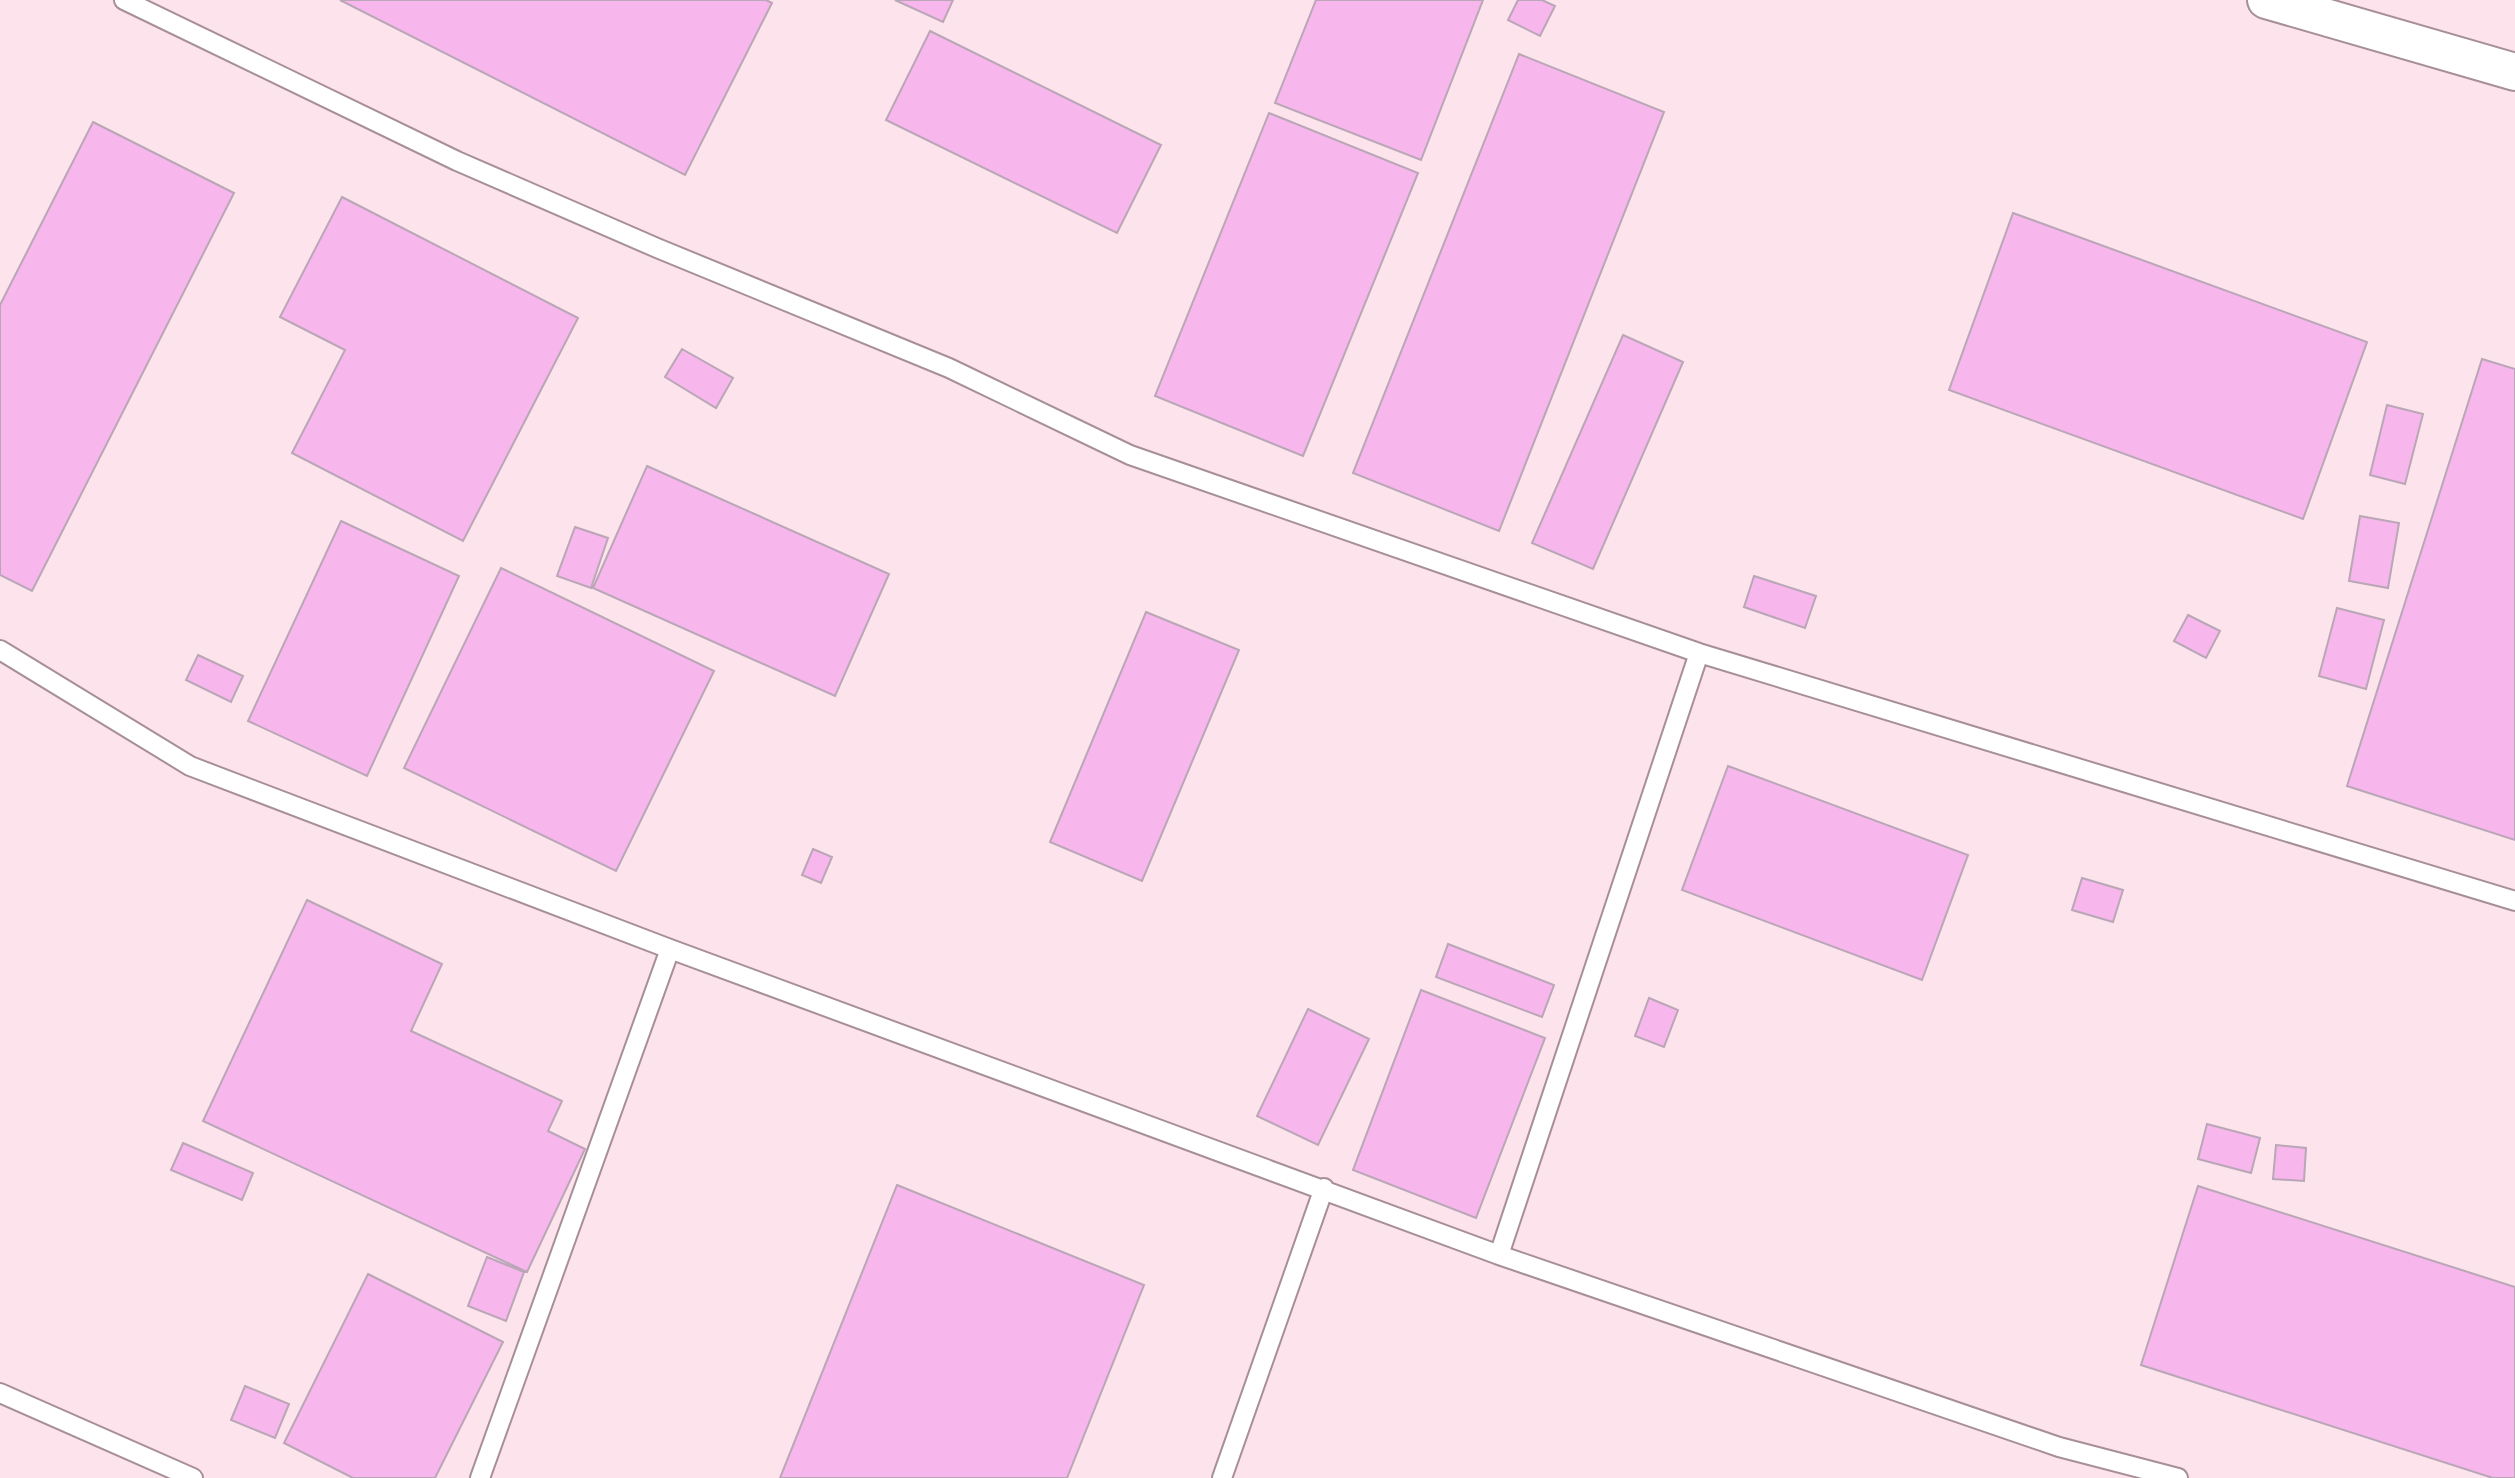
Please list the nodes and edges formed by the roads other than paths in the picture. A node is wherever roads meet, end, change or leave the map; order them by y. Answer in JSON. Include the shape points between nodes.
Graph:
{"nodes":[{"id":1,"x":124,"y":0,"type":"edge"},
{"id":2,"x":2266,"y":0,"type":"edge"},
{"id":3,"x":2515,"y":72,"type":"edge"},
{"id":4,"x":0,"y":650,"type":"edge"},
{"id":5,"x":1699,"y":653,"type":"junction"},
{"id":6,"x":2515,"y":901,"type":"edge"},
{"id":7,"x":670,"y":949,"type":"junction"},
{"id":8,"x":1324,"y":1188,"type":"junction"},
{"id":9,"x":1499,"y":1255,"type":"junction"},
{"id":10,"x":0,"y":1393,"type":"edge"},
{"id":11,"x":193,"y":1478,"type":"edge"},
{"id":12,"x":480,"y":1478,"type":"edge"},
{"id":13,"x":1222,"y":1478,"type":"edge"},
{"id":14,"x":2178,"y":1478,"type":"edge"}],
"edges":[{"from":1,"to":5,"type":"lane","via":[[457,161],[949,368],[1130,455]]},
{"from":2,"to":3,"type":"street"},
{"from":4,"to":7,"type":"lane","via":[[190,766]]},
{"from":5,"to":6,"type":"lane"},
{"from":5,"to":9,"type":"lane"},
{"from":7,"to":8,"type":"lane"},
{"from":7,"to":12,"type":"lane"},
{"from":8,"to":9,"type":"lane"},
{"from":8,"to":13,"type":"lane"},
{"from":9,"to":14,"type":"lane","via":[[2059,1447]]},
{"from":10,"to":11,"type":"lane"}]}
